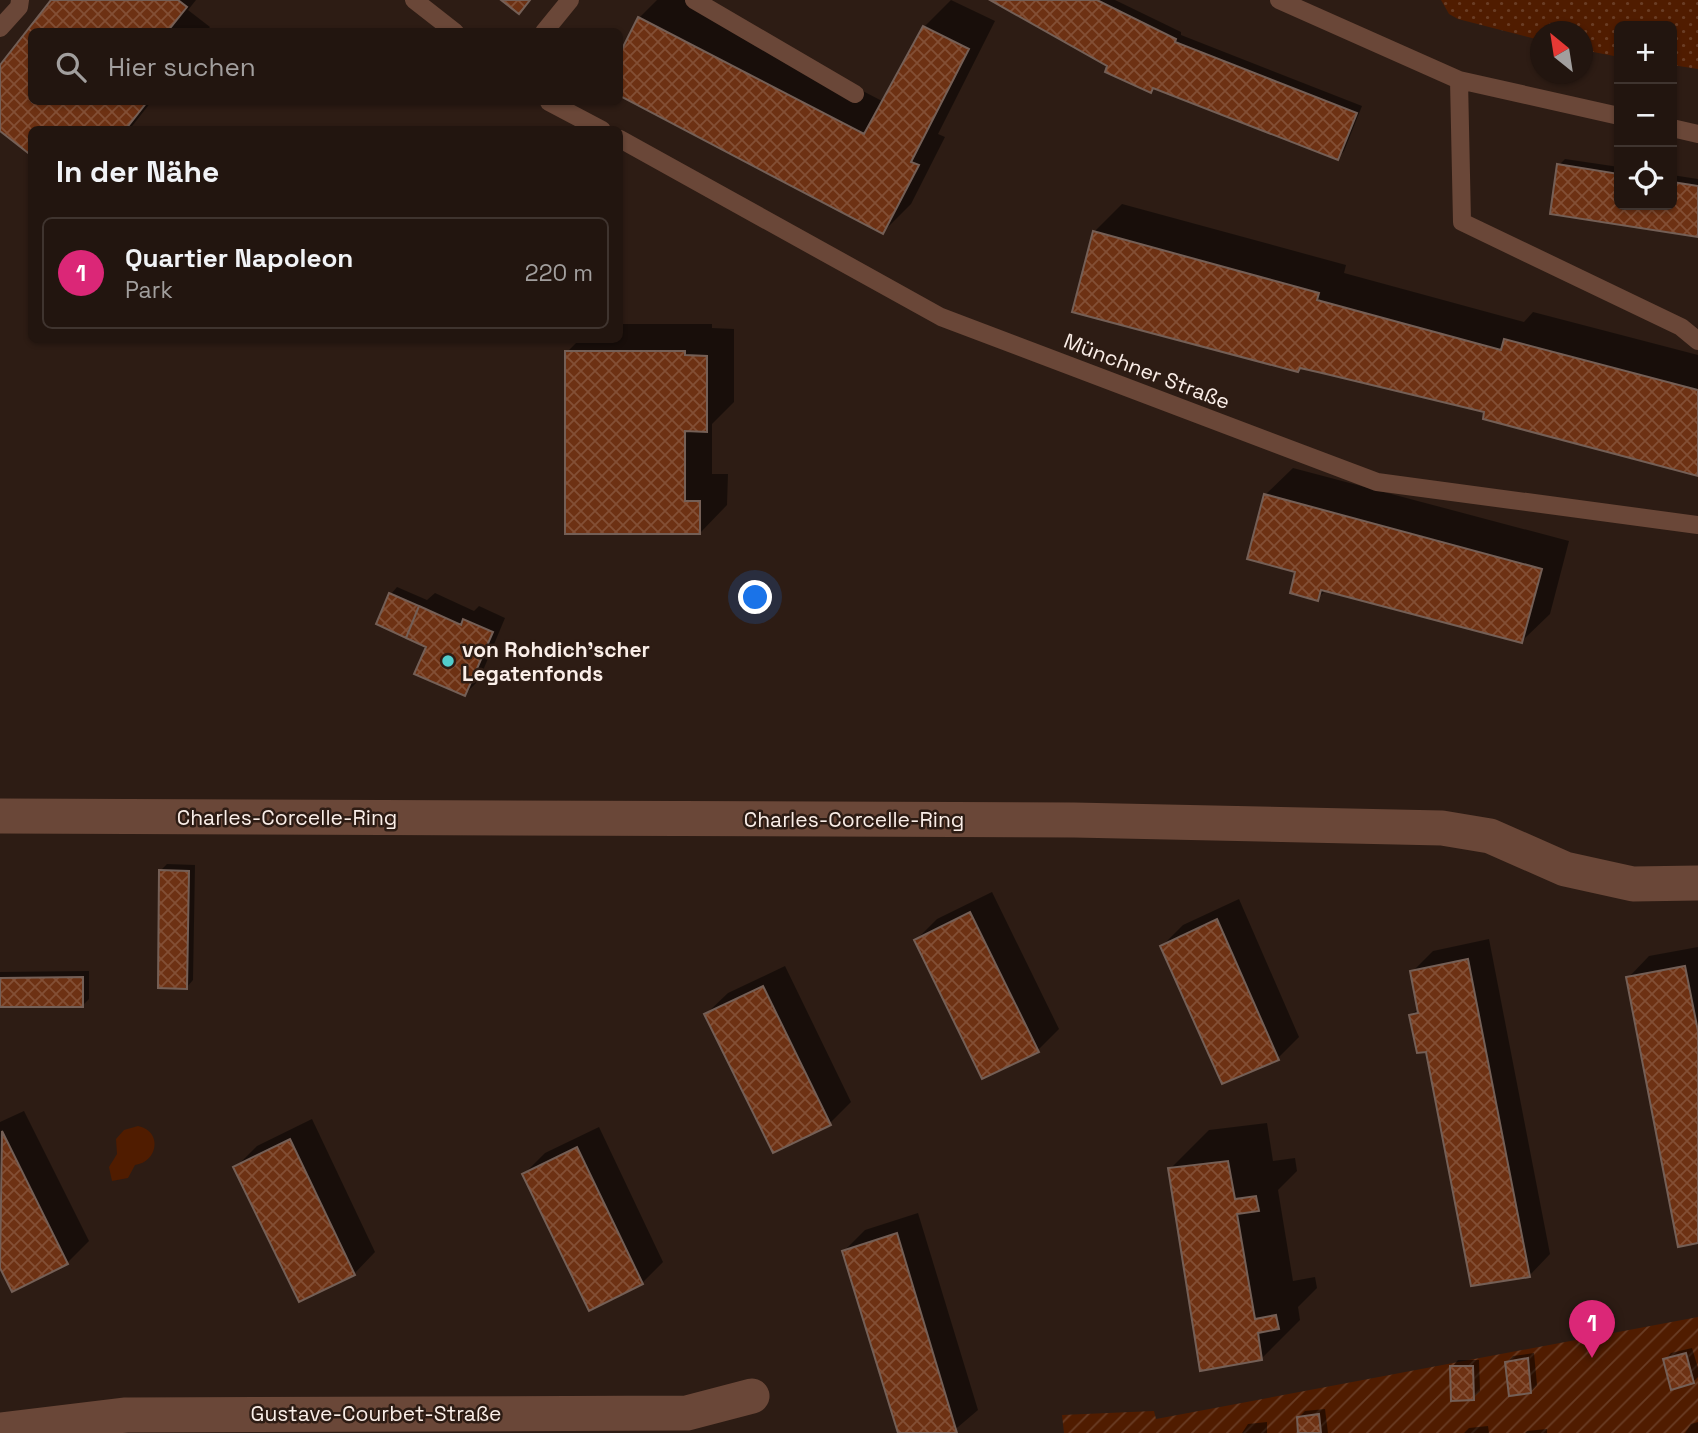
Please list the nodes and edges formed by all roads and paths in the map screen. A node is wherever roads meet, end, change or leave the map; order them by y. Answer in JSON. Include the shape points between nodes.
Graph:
{"nodes":[{"id":1,"x":20,"y":0,"type":"edge"},
{"id":2,"x":414,"y":0,"type":"edge"},
{"id":3,"x":570,"y":0,"type":"edge"},
{"id":4,"x":694,"y":0,"type":"edge"},
{"id":5,"x":1279,"y":0,"type":"edge"},
{"id":6,"x":0,"y":28,"type":"edge"},
{"id":7,"x":450,"y":28,"type":"edge"},
{"id":8,"x":547,"y":28,"type":"edge"},
{"id":9,"x":1459,"y":80,"type":"junction"},
{"id":10,"x":855,"y":94,"type":"dead end"},
{"id":11,"x":555,"y":105,"type":"edge"},
{"id":12,"x":1614,"y":115,"type":"edge"},
{"id":13,"x":594,"y":126,"type":"edge"},
{"id":14,"x":1677,"y":129,"type":"edge"},
{"id":15,"x":1698,"y":134,"type":"edge"},
{"id":16,"x":623,"y":141,"type":"edge"},
{"id":17,"x":1698,"y":341,"type":"edge"},
{"id":18,"x":1698,"y":526,"type":"edge"},
{"id":19,"x":0,"y":816,"type":"edge"},
{"id":20,"x":1698,"y":883,"type":"edge"},
{"id":21,"x":752,"y":1396,"type":"dead end"},
{"id":22,"x":0,"y":1430,"type":"edge"}],
"edges":[{"from":1,"to":6,"type":"lane"},
{"from":2,"to":7,"type":"lane"},
{"from":3,"to":8,"type":"lane"},
{"from":4,"to":10,"type":"lane"},
{"from":5,"to":9,"type":"lane"},
{"from":9,"to":12,"type":"lane"},
{"from":9,"to":17,"type":"lane","via":[[1462,222],[1681,327]]},
{"from":11,"to":13,"type":"lane"},
{"from":14,"to":15,"type":"lane"},
{"from":16,"to":18,"type":"lane","name":"Münchner Straße","via":[[941,317],[1377,482]]},
{"from":19,"to":20,"type":"street","name":"Charles-Corcelle-Ring","via":[[1349,824],[1464,831],[1490,836],[1565,869],[1633,884]]},
{"from":21,"to":22,"type":"street","name":"Gustave-Courbet-Straße","via":[[687,1413],[126,1415]]}]}
